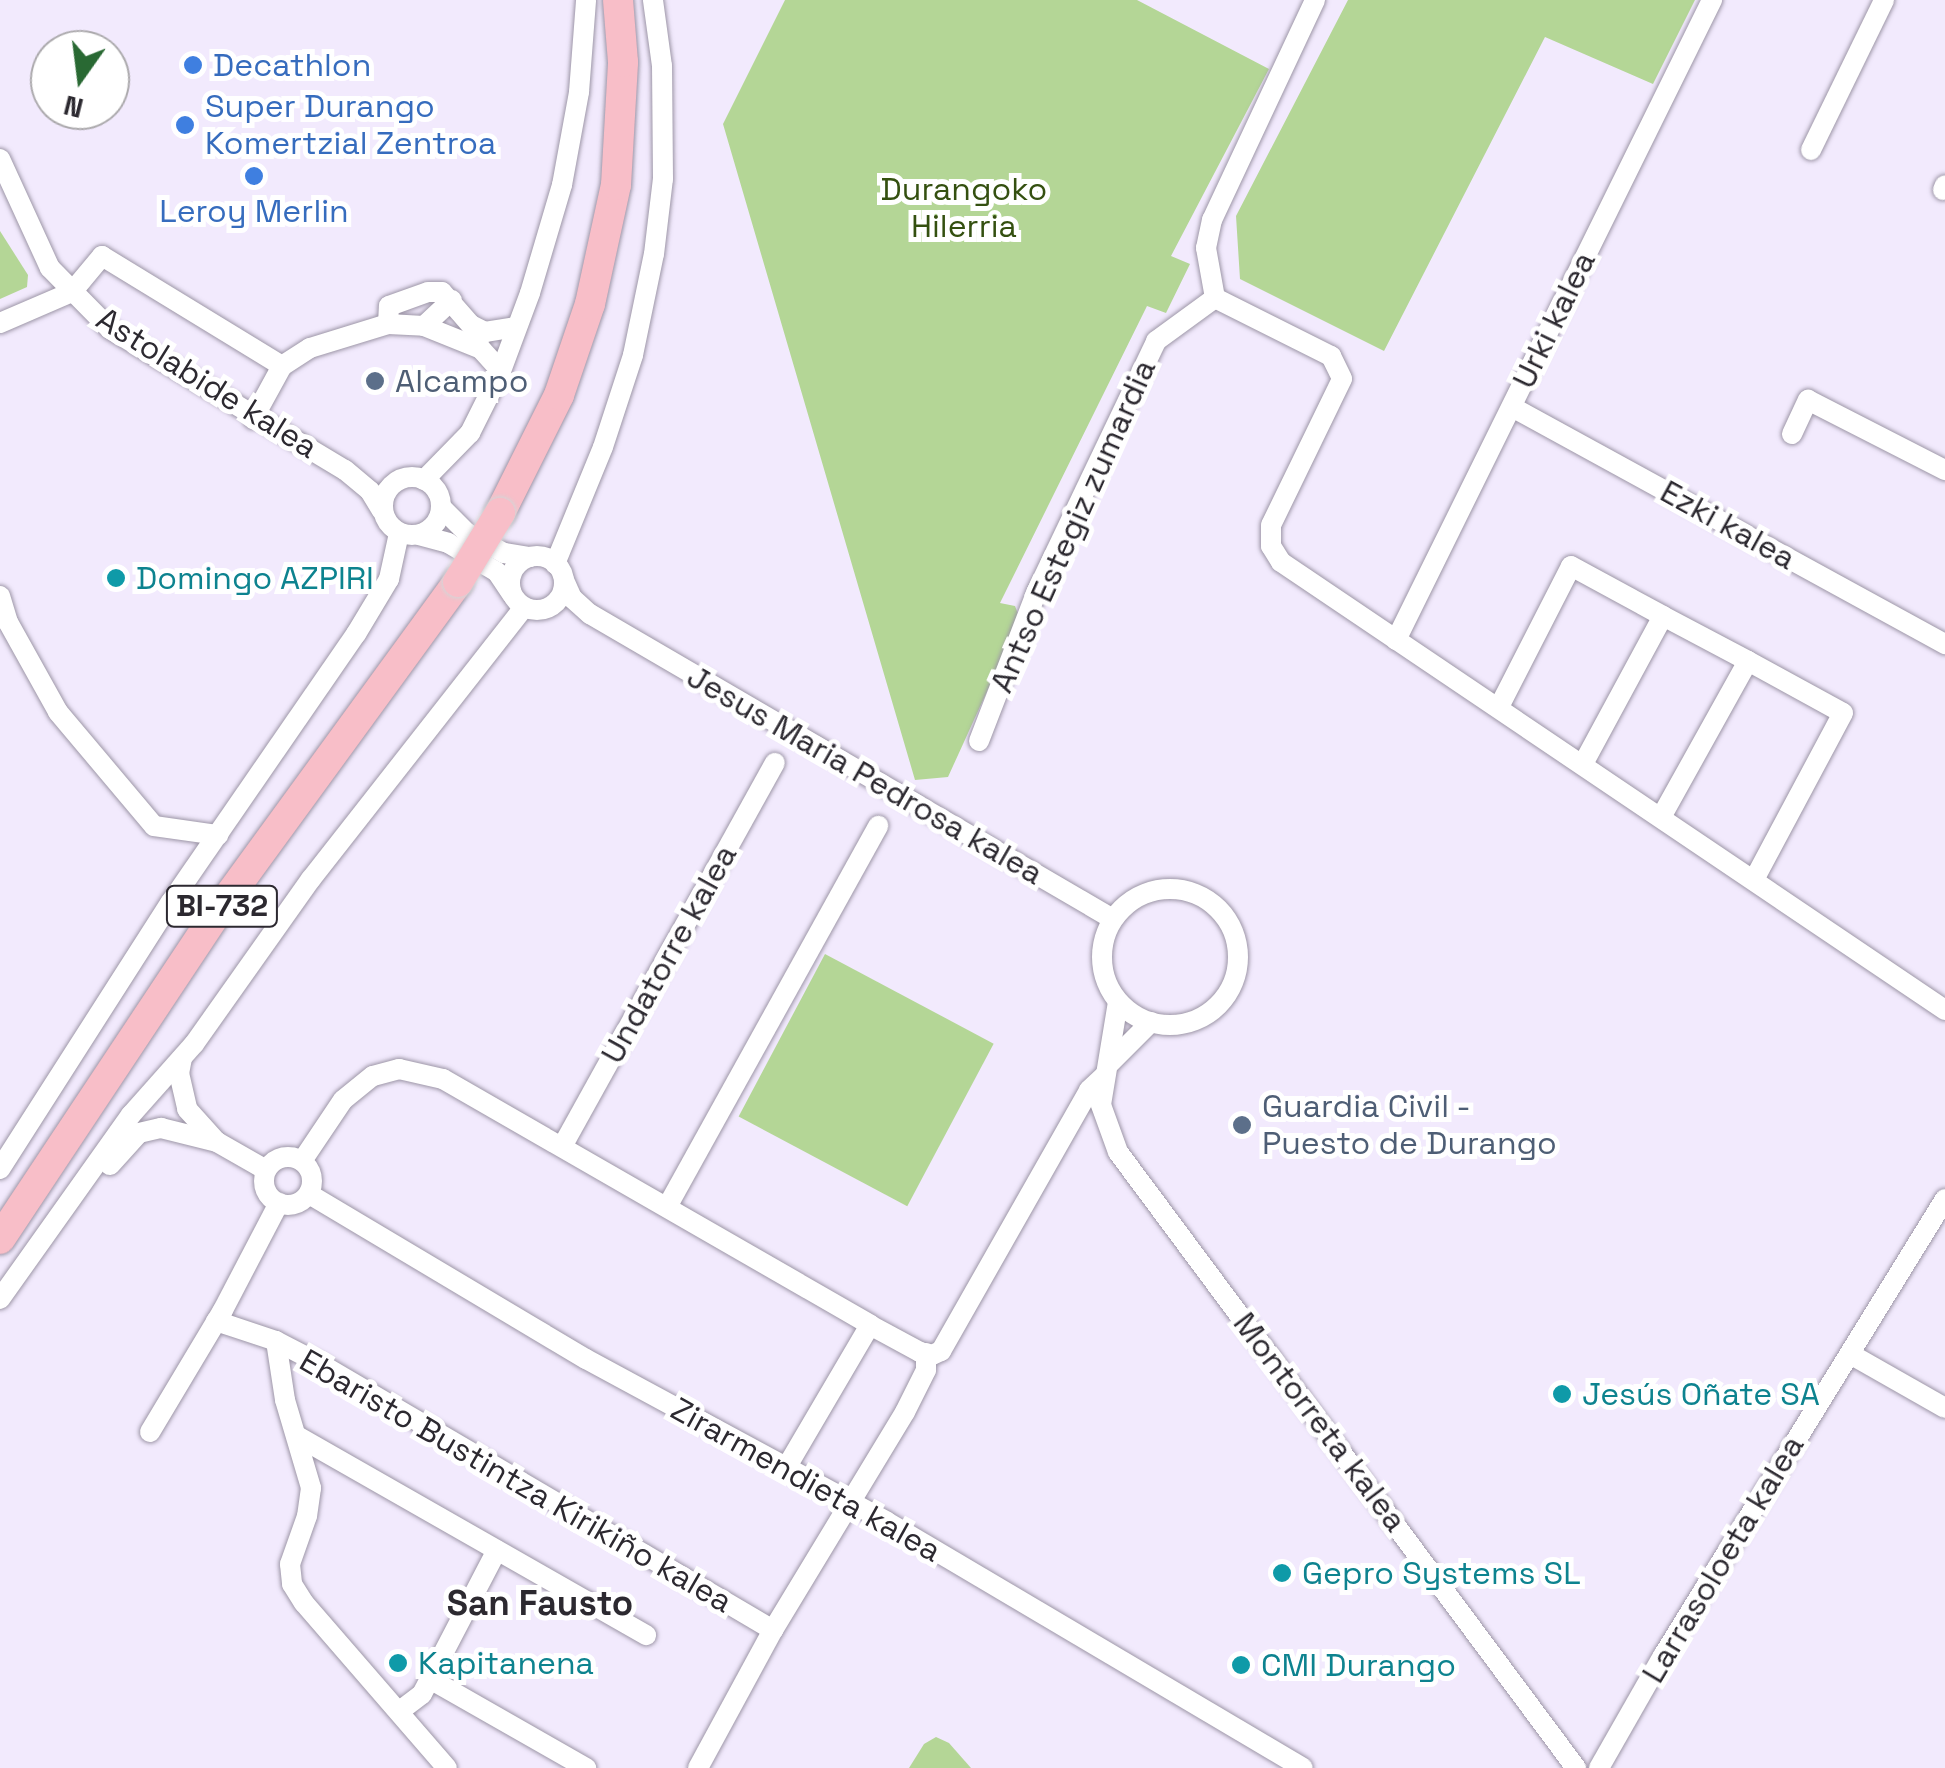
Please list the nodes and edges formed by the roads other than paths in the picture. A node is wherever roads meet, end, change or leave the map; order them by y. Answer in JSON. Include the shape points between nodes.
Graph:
{"nodes":[{"id":1,"x":586,"y":0,"type":"edge"},
{"id":2,"x":618,"y":0,"type":"edge"},
{"id":3,"x":654,"y":0,"type":"edge"},
{"id":4,"x":1316,"y":0,"type":"edge"},
{"id":5,"x":1712,"y":0,"type":"edge"},
{"id":6,"x":1884,"y":0,"type":"edge"},
{"id":7,"x":1811,"y":150,"type":"dead end"},
{"id":8,"x":0,"y":159,"type":"edge"},
{"id":9,"x":72,"y":292,"type":"junction"},
{"id":10,"x":1215,"y":298,"type":"junction"},
{"id":11,"x":452,"y":300,"type":"junction"},
{"id":12,"x":0,"y":323,"type":"edge"},
{"id":13,"x":388,"y":324,"type":"junction"},
{"id":14,"x":424,"y":326,"type":"junction"},
{"id":15,"x":517,"y":328,"type":"junction"},
{"id":16,"x":282,"y":366,"type":"junction"},
{"id":17,"x":500,"y":372,"type":"junction"},
{"id":18,"x":1512,"y":407,"type":"junction"},
{"id":19,"x":253,"y":418,"type":"junction"},
{"id":20,"x":1792,"y":434,"type":"dead end"},
{"id":21,"x":345,"y":470,"type":"junction"},
{"id":22,"x":1945,"y":470,"type":"edge"},
{"id":23,"x":415,"y":478,"type":"junction"},
{"id":24,"x":442,"y":508,"type":"junction"},
{"id":25,"x":382,"y":511,"type":"junction"},
{"id":26,"x":409,"y":534,"type":"junction"},
{"id":27,"x":530,"y":557,"type":"junction"},
{"id":28,"x":560,"y":572,"type":"junction"},
{"id":29,"x":0,"y":596,"type":"edge"},
{"id":30,"x":527,"y":603,"type":"junction"},
{"id":31,"x":1663,"y":616,"type":"junction"},
{"id":32,"x":618,"y":630,"type":"junction"},
{"id":33,"x":1396,"y":640,"type":"junction"},
{"id":34,"x":1945,"y":644,"type":"edge"},
{"id":35,"x":1748,"y":661,"type":"junction"},
{"id":36,"x":1499,"y":706,"type":"junction"},
{"id":37,"x":979,"y":741,"type":"dead end"},
{"id":38,"x":776,"y":763,"type":"dead end"},
{"id":39,"x":1583,"y":764,"type":"junction"},
{"id":40,"x":1661,"y":817,"type":"junction"},
{"id":41,"x":878,"y":826,"type":"dead end"},
{"id":42,"x":218,"y":835,"type":"junction"},
{"id":43,"x":1754,"y":880,"type":"junction"},
{"id":44,"x":1113,"y":919,"type":"junction"},
{"id":45,"x":1118,"y":1002,"type":"junction"},
{"id":46,"x":1945,"y":1010,"type":"edge"},
{"id":47,"x":1151,"y":1022,"type":"junction"},
{"id":48,"x":182,"y":1058,"type":"junction"},
{"id":49,"x":1108,"y":1069,"type":"junction"},
{"id":50,"x":217,"y":1142,"type":"junction"},
{"id":51,"x":563,"y":1145,"type":"junction"},
{"id":52,"x":302,"y":1161,"type":"junction"},
{"id":53,"x":0,"y":1169,"type":"edge"},
{"id":54,"x":266,"y":1170,"type":"junction"},
{"id":55,"x":308,"y":1194,"type":"junction"},
{"id":56,"x":1945,"y":1199,"type":"edge"},
{"id":57,"x":279,"y":1203,"type":"junction"},
{"id":58,"x":668,"y":1207,"type":"junction"},
{"id":59,"x":54,"y":1223,"type":"junction"},
{"id":60,"x":0,"y":1238,"type":"edge"},
{"id":61,"x":0,"y":1300,"type":"edge"},
{"id":62,"x":216,"y":1322,"type":"junction"},
{"id":63,"x":870,"y":1326,"type":"junction"},
{"id":64,"x":276,"y":1341,"type":"junction"},
{"id":65,"x":923,"y":1353,"type":"junction"},
{"id":66,"x":1850,"y":1354,"type":"junction"},
{"id":67,"x":1945,"y":1408,"type":"edge"},
{"id":68,"x":150,"y":1432,"type":"dead end"},
{"id":69,"x":297,"y":1436,"type":"junction"},
{"id":70,"x":786,"y":1468,"type":"junction"},
{"id":71,"x":851,"y":1504,"type":"junction"},
{"id":72,"x":498,"y":1550,"type":"junction"},
{"id":73,"x":773,"y":1630,"type":"junction"},
{"id":74,"x":646,"y":1635,"type":"dead end"},
{"id":75,"x":430,"y":1679,"type":"junction"},
{"id":76,"x":402,"y":1710,"type":"junction"},
{"id":77,"x":447,"y":1768,"type":"edge"},
{"id":78,"x":586,"y":1768,"type":"edge"},
{"id":79,"x":698,"y":1768,"type":"edge"},
{"id":80,"x":1303,"y":1768,"type":"edge"},
{"id":81,"x":1576,"y":1768,"type":"edge"},
{"id":82,"x":1600,"y":1768,"type":"edge"}],
"edges":[{"from":1,"to":15,"type":"street","via":[[562,185]]},
{"from":2,"to":60,"type":"main road","number":"BI-732","bridge":true,"via":[[623,62],[616,184],[590,304],[559,396],[458,582],[218,911]]},
{"from":3,"to":28,"type":"street","via":[[663,179],[654,254],[633,355]]},
{"from":4,"to":10,"type":"street","via":[[1212,220],[1206,248]]},
{"from":5,"to":18,"type":"street","name":"Urki kalea"},
{"from":6,"to":7,"type":"street"},
{"from":8,"to":9,"type":"street","name":"Astolabide kalea","via":[[50,268]]},
{"from":9,"to":12,"type":"street","name":"Astolabide kalea"},
{"from":9,"to":16,"type":"street","via":[[102,256]]},
{"from":9,"to":19,"type":"street","name":"Astolabide kalea","via":[[110,329]]},
{"from":10,"to":33,"type":"street","via":[[1331,356],[1342,380],[1272,525],[1271,546],[1281,562]]},
{"from":10,"to":37,"type":"street","name":"Antso Estegiz zumardia","via":[[1156,342],[1037,591]]},
{"from":11,"to":13,"type":"street","via":[[428,292],[389,306]]},
{"from":11,"to":14,"type":"street"},
{"from":11,"to":15,"type":"street","via":[[470,325],[485,332]]},
{"from":13,"to":14,"type":"street"},
{"from":13,"to":16,"type":"street","via":[[310,348]]},
{"from":14,"to":17,"type":"street","via":[[481,349]]},
{"from":15,"to":17,"type":"street"},
{"from":16,"to":19,"type":"street"},
{"from":17,"to":23,"type":"street","via":[[470,433]]},
{"from":18,"to":33,"type":"street","name":"Urki kalea"},
{"from":18,"to":34,"type":"street","name":"Ezki kalea"},
{"from":19,"to":21,"type":"street","name":"Astolabide kalea"},
{"from":20,"to":22,"type":"street","via":[[1808,400]]},
{"from":21,"to":23,"type":"street","name":"Astolabide kalea"},
{"from":21,"to":25,"type":"street","name":"Astolabide kalea"},
{"from":23,"to":24,"type":"street","via":[[437,491]]},
{"from":23,"to":25,"type":"street","via":[[386,492]]},
{"from":24,"to":26,"type":"street","via":[[436,524]]},
{"from":24,"to":27,"type":"street","via":[[504,553]]},
{"from":25,"to":26,"type":"street"},
{"from":26,"to":30,"type":"street","via":[[448,542],[498,572]]},
{"from":26,"to":42,"type":"street","via":[[372,606]]},
{"from":27,"to":28,"type":"street"},
{"from":27,"to":30,"type":"street","via":[[515,567]]},
{"from":28,"to":30,"type":"street","via":[[560,597]]},
{"from":28,"to":32,"type":"street","via":[[582,609]]},
{"from":29,"to":42,"type":"street","via":[[58,712],[154,826]]},
{"from":30,"to":32,"type":"street","via":[[586,614]]},
{"from":30,"to":48,"type":"street","via":[[322,864]]},
{"from":31,"to":35,"type":"street"},
{"from":31,"to":36,"type":"street","via":[[1571,566]]},
{"from":31,"to":39,"type":"street"},
{"from":32,"to":44,"type":"street","name":"Jesus Maria Pedrosa kalea"},
{"from":33,"to":36,"type":"street"},
{"from":35,"to":40,"type":"street"},
{"from":35,"to":43,"type":"street","via":[[1843,713]]},
{"from":36,"to":39,"type":"street"},
{"from":38,"to":51,"type":"street","name":"Undatorre kalea"},
{"from":39,"to":40,"type":"street"},
{"from":40,"to":43,"type":"street"},
{"from":41,"to":58,"type":"street"},
{"from":42,"to":53,"type":"street"},
{"from":43,"to":46,"type":"street"},
{"from":44,"to":45,"type":"street","via":[[1102,961]]},
{"from":44,"to":47,"type":"street","via":[[1146,892],[1189,891],[1209,900],[1235,933],[1238,965],[1228,996],[1194,1022]]},
{"from":45,"to":47,"type":"street"},
{"from":45,"to":49,"type":"street","name":"Montorreta kalea"},
{"from":47,"to":49,"type":"street"},
{"from":48,"to":50,"type":"street","via":[[187,1109]]},
{"from":48,"to":59,"type":"street","via":[[131,1115]]},
{"from":49,"to":65,"type":"street","via":[[1089,1090],[953,1334],[941,1351]]},
{"from":49,"to":81,"type":"street","name":"Montorreta kalea","via":[[1100,1105],[1130,1171]]},
{"from":50,"to":54,"type":"street"},
{"from":50,"to":59,"type":"street","via":[[161,1128],[139,1134]]},
{"from":51,"to":52,"type":"street","via":[[443,1079],[399,1069],[373,1076],[343,1100]]},
{"from":51,"to":58,"type":"street"},
{"from":52,"to":54,"type":"street","via":[[282,1157]]},
{"from":52,"to":55,"type":"street","via":[[310,1170]]},
{"from":54,"to":57,"type":"street","via":[[265,1190]]},
{"from":55,"to":57,"type":"street","via":[[295,1204]]},
{"from":55,"to":70,"type":"street","name":"Zirarmendieta kalea"},
{"from":56,"to":66,"type":"street","name":"Larrasoloeta kalea"},
{"from":57,"to":62,"type":"street"},
{"from":58,"to":63,"type":"street"},
{"from":59,"to":61,"type":"street"},
{"from":62,"to":64,"type":"street"},
{"from":62,"to":68,"type":"street"},
{"from":63,"to":65,"type":"street"},
{"from":63,"to":70,"type":"street"},
{"from":64,"to":69,"type":"street","name":"Ebaristo Bustintza Kirikiño kalea"},
{"from":64,"to":73,"type":"street","name":"Ebaristo Bustintza Kirikiño kalea"},
{"from":65,"to":71,"type":"street","via":[[921,1382]]},
{"from":66,"to":67,"type":"street"},
{"from":66,"to":82,"type":"street","name":"Larrasoloeta kalea"},
{"from":69,"to":72,"type":"street"},
{"from":69,"to":76,"type":"street","name":"Ebaristo Bustintza Kirikiño kalea","via":[[311,1488],[290,1564],[292,1584]]},
{"from":70,"to":71,"type":"street","name":"Zirarmendieta kalea"},
{"from":71,"to":73,"type":"street"},
{"from":71,"to":80,"type":"street","name":"Zirarmendieta kalea"},
{"from":72,"to":74,"type":"street"},
{"from":72,"to":75,"type":"street"},
{"from":73,"to":79,"type":"street"},
{"from":75,"to":76,"type":"street"},
{"from":75,"to":78,"type":"street"},
{"from":76,"to":77,"type":"street"}]}
